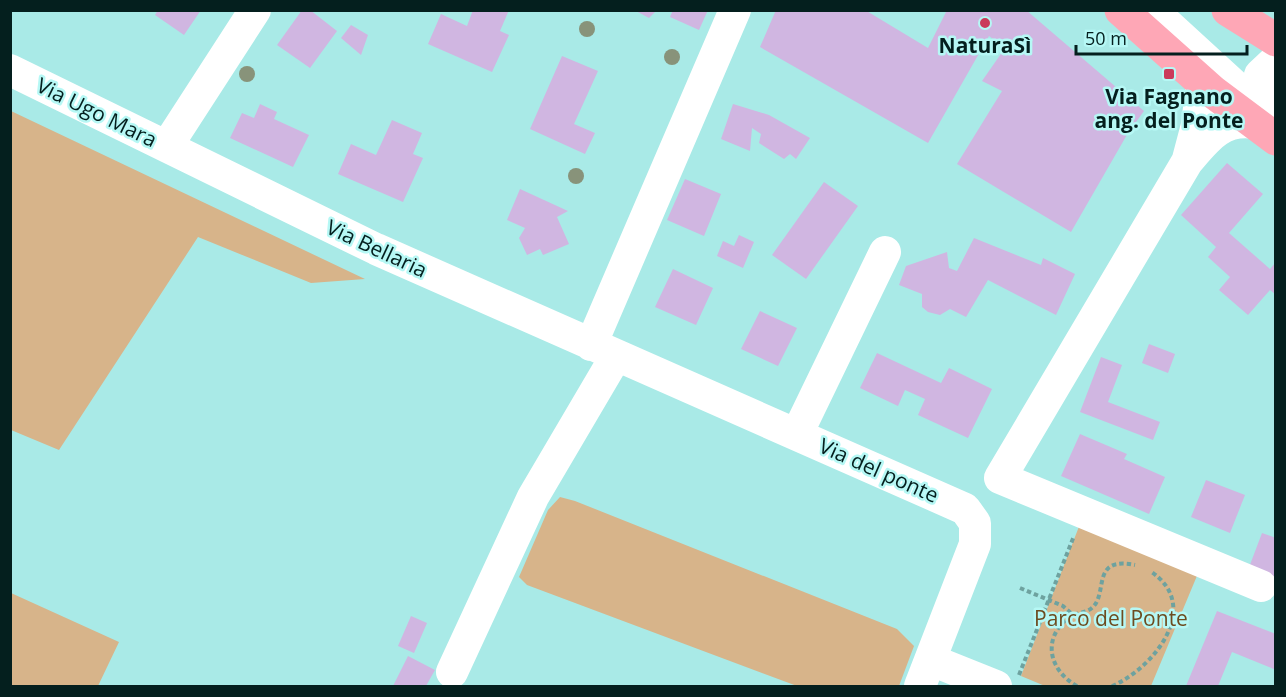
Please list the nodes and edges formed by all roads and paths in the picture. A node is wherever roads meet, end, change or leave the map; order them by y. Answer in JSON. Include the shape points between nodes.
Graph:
{"nodes":[{"id":1,"x":255,"y":10,"type":"edge"},
{"id":2,"x":735,"y":10,"type":"edge"},
{"id":3,"x":1120,"y":10,"type":"edge"},
{"id":4,"x":1152,"y":10,"type":"edge"},
{"id":5,"x":1228,"y":10,"type":"edge"},
{"id":6,"x":1275,"y":40,"type":"edge"},
{"id":7,"x":1275,"y":60,"type":"edge"},
{"id":8,"x":10,"y":70,"type":"edge"},
{"id":9,"x":1202,"y":83,"type":"junction"},
{"id":10,"x":1270,"y":123,"type":"edge"},
{"id":11,"x":167,"y":146,"type":"junction"},
{"id":12,"x":1187,"y":162,"type":"junction"},
{"id":13,"x":885,"y":252,"type":"dead end"},
{"id":14,"x":604,"y":351,"type":"junction"},
{"id":15,"x":797,"y":434,"type":"junction"},
{"id":16,"x":1074,"y":535,"type":"dead end"},
{"id":17,"x":1138,"y":566,"type":"dead end"},
{"id":18,"x":1144,"y":569,"type":"dead end"},
{"id":19,"x":1261,"y":586,"type":"dead end"},
{"id":20,"x":1020,"y":588,"type":"dead end"},
{"id":21,"x":1049,"y":600,"type":"junction"},
{"id":22,"x":1073,"y":615,"type":"junction"},
{"id":23,"x":452,"y":672,"type":"dead end"},
{"id":24,"x":926,"y":673,"type":"edge"},
{"id":25,"x":1007,"y":682,"type":"edge"},
{"id":26,"x":1077,"y":687,"type":"edge"},
{"id":27,"x":1112,"y":687,"type":"edge"}],
"edges":[{"from":1,"to":11,"type":"street","name":"Via Ugo Mara"},
{"from":2,"to":14,"type":"street"},
{"from":3,"to":9,"type":"main road"},
{"from":4,"to":10,"type":"street"},
{"from":5,"to":6,"type":"main road"},
{"from":7,"to":10,"type":"street","via":[[1260,75],[1258,84]]},
{"from":8,"to":11,"type":"street","name":"Via Ugo Mara"},
{"from":9,"to":10,"type":"main road"},
{"from":9,"to":12,"type":"street"},
{"from":10,"to":12,"type":"street","via":[[1239,122],[1218,129]]},
{"from":11,"to":14,"type":"street","name":"Via Bellaria","via":[[376,249]]},
{"from":12,"to":19,"type":"street","via":[[1000,478]]},
{"from":13,"to":15,"type":"street"},
{"from":14,"to":15,"type":"street","name":"Via del ponte"},
{"from":14,"to":23,"type":"street"},
{"from":15,"to":24,"type":"street","name":"Via del ponte","via":[[960,506],[972,518],[975,544]]},
{"from":16,"to":21,"type":"path"},
{"from":17,"to":22,"type":"path","via":[[1120,564],[1107,570],[1100,582],[1097,602],[1088,611]]},
{"from":18,"to":27,"type":"path","via":[[1157,576],[1169,593],[1172,622],[1149,661]]},
{"from":20,"to":21,"type":"path"},
{"from":21,"to":22,"type":"path"},
{"from":21,"to":25,"type":"path"},
{"from":22,"to":26,"type":"path","via":[[1055,633],[1051,651],[1059,672]]},
{"from":24,"to":25,"type":"street"}]}
